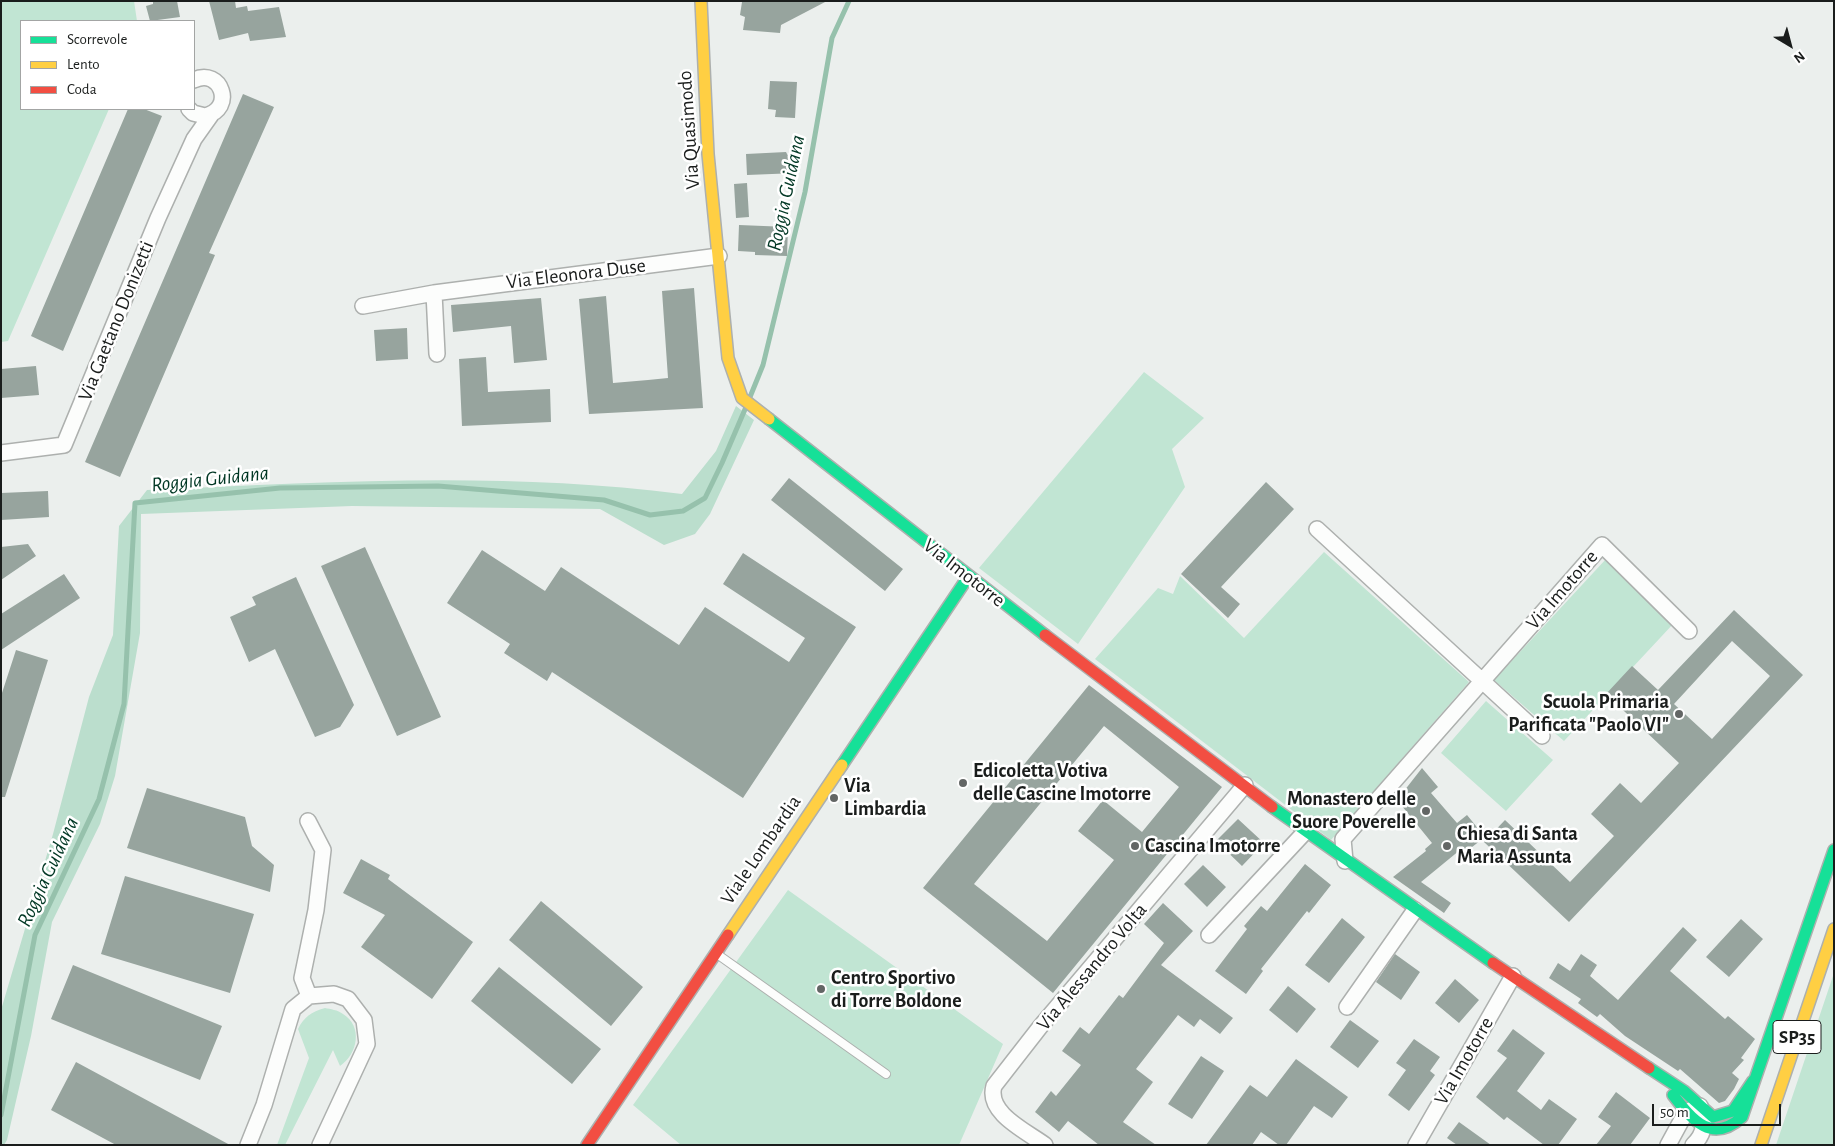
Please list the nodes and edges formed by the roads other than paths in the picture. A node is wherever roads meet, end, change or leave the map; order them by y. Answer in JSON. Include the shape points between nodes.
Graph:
{"nodes":[{"id":1,"x":701,"y":1,"type":"edge"},
{"id":2,"x":195,"y":80,"type":"edge"},
{"id":3,"x":191,"y":111,"type":"edge"},
{"id":4,"x":211,"y":115,"type":"junction"},
{"id":5,"x":194,"y":139,"type":"junction"},
{"id":6,"x":719,"y":256,"type":"junction"},
{"id":7,"x":434,"y":293,"type":"junction"},
{"id":8,"x":363,"y":306,"type":"dead end"},
{"id":9,"x":437,"y":354,"type":"dead end"},
{"id":10,"x":1,"y":453,"type":"edge"},
{"id":11,"x":1317,"y":529,"type":"dead end"},
{"id":12,"x":968,"y":577,"type":"junction"},
{"id":13,"x":1689,"y":631,"type":"dead end"},
{"id":14,"x":1482,"y":682,"type":"junction"},
{"id":15,"x":1542,"y":736,"type":"dead end"},
{"id":16,"x":1245,"y":785,"type":"junction"},
{"id":17,"x":308,"y":820,"type":"dead end"},
{"id":18,"x":1305,"y":832,"type":"junction"},
{"id":19,"x":1834,"y":850,"type":"edge"},
{"id":20,"x":1345,"y":861,"type":"junction"},
{"id":21,"x":1414,"y":910,"type":"junction"},
{"id":22,"x":1834,"y":930,"type":"edge"},
{"id":23,"x":1209,"y":935,"type":"dead end"},
{"id":24,"x":715,"y":952,"type":"junction"},
{"id":25,"x":1513,"y":976,"type":"junction"},
{"id":26,"x":309,"y":996,"type":"junction"},
{"id":27,"x":1347,"y":1007,"type":"dead end"},
{"id":28,"x":886,"y":1074,"type":"dead end"},
{"id":29,"x":1753,"y":1081,"type":"junction"},
{"id":30,"x":1693,"y":1109,"type":"junction"},
{"id":31,"x":1703,"y":1131,"type":"junction"},
{"id":32,"x":248,"y":1145,"type":"edge"},
{"id":33,"x":320,"y":1145,"type":"edge"},
{"id":34,"x":587,"y":1145,"type":"edge"},
{"id":35,"x":1045,"y":1145,"type":"edge"},
{"id":36,"x":1416,"y":1145,"type":"edge"},
{"id":37,"x":1668,"y":1145,"type":"edge"},
{"id":38,"x":1693,"y":1145,"type":"edge"},
{"id":39,"x":1761,"y":1145,"type":"edge"}],
"edges":[{"from":1,"to":6,"type":"main road","name":"Via Quasimodo","via":[[708,154]]},
{"from":2,"to":4,"type":"street","name":"Via Gaetano Donizetti","via":[[208,78],[220,87],[222,103]]},
{"from":3,"to":4,"type":"street","name":"Via Gaetano Donizetti"},
{"from":3,"to":5,"type":"street","name":"Via Gaetano Donizetti"},
{"from":4,"to":5,"type":"street","name":"Via Gaetano Donizetti"},
{"from":5,"to":10,"type":"street","name":"Via Gaetano Donizetti","via":[[64,445]]},
{"from":6,"to":7,"type":"street","name":"Via Eleonora Duse"},
{"from":6,"to":12,"type":"main road","name":"Via Imotorre","via":[[728,358],[742,398]]},
{"from":7,"to":8,"type":"street","name":"Via Eleonora Duse"},
{"from":7,"to":9,"type":"street"},
{"from":11,"to":14,"type":"street"},
{"from":12,"to":16,"type":"main road","name":"Via Imotorre"},
{"from":12,"to":24,"type":"main road","name":"Viale Lombardia"},
{"from":13,"to":14,"type":"street","name":"Via Imotorre","via":[[1602,546]]},
{"from":14,"to":15,"type":"street"},
{"from":14,"to":20,"type":"street","name":"Via Imotorre","via":[[1343,838]]},
{"from":16,"to":18,"type":"main road","name":"Via Imotorre"},
{"from":16,"to":35,"type":"street","name":"Via Alessandro Volta","via":[[994,1086],[991,1096],[996,1106]]},
{"from":17,"to":26,"type":"street","via":[[324,850],[302,978]]},
{"from":18,"to":20,"type":"main road","name":"Via Imotorre"},
{"from":18,"to":23,"type":"street"},
{"from":19,"to":29,"type":"main road"},
{"from":20,"to":21,"type":"main road","name":"Via Imotorre"},
{"from":21,"to":25,"type":"main road","name":"Via Imotorre"},
{"from":21,"to":27,"type":"street"},
{"from":22,"to":39,"type":"main road","number":"SP35"},
{"from":24,"to":28,"type":"lane"},
{"from":24,"to":34,"type":"main road","name":"Viale Lombardia"},
{"from":25,"to":30,"type":"main road","name":"Via Imotorre","via":[[1660,1076]]},
{"from":25,"to":36,"type":"street","name":"Via Imotorre"},
{"from":26,"to":32,"type":"street","via":[[293,1008],[264,1105]]},
{"from":26,"to":33,"type":"street","via":[[334,994],[348,999],[364,1020],[367,1044]]},
{"from":29,"to":30,"type":"main road","via":[[1736,1110],[1726,1117],[1713,1117]]},
{"from":29,"to":31,"type":"main road","via":[[1742,1118],[1735,1129],[1723,1138],[1711,1137]]},
{"from":30,"to":31,"type":"street","via":[[1705,1120]]},
{"from":30,"to":37,"type":"street"},
{"from":31,"to":38,"type":"street"}]}
